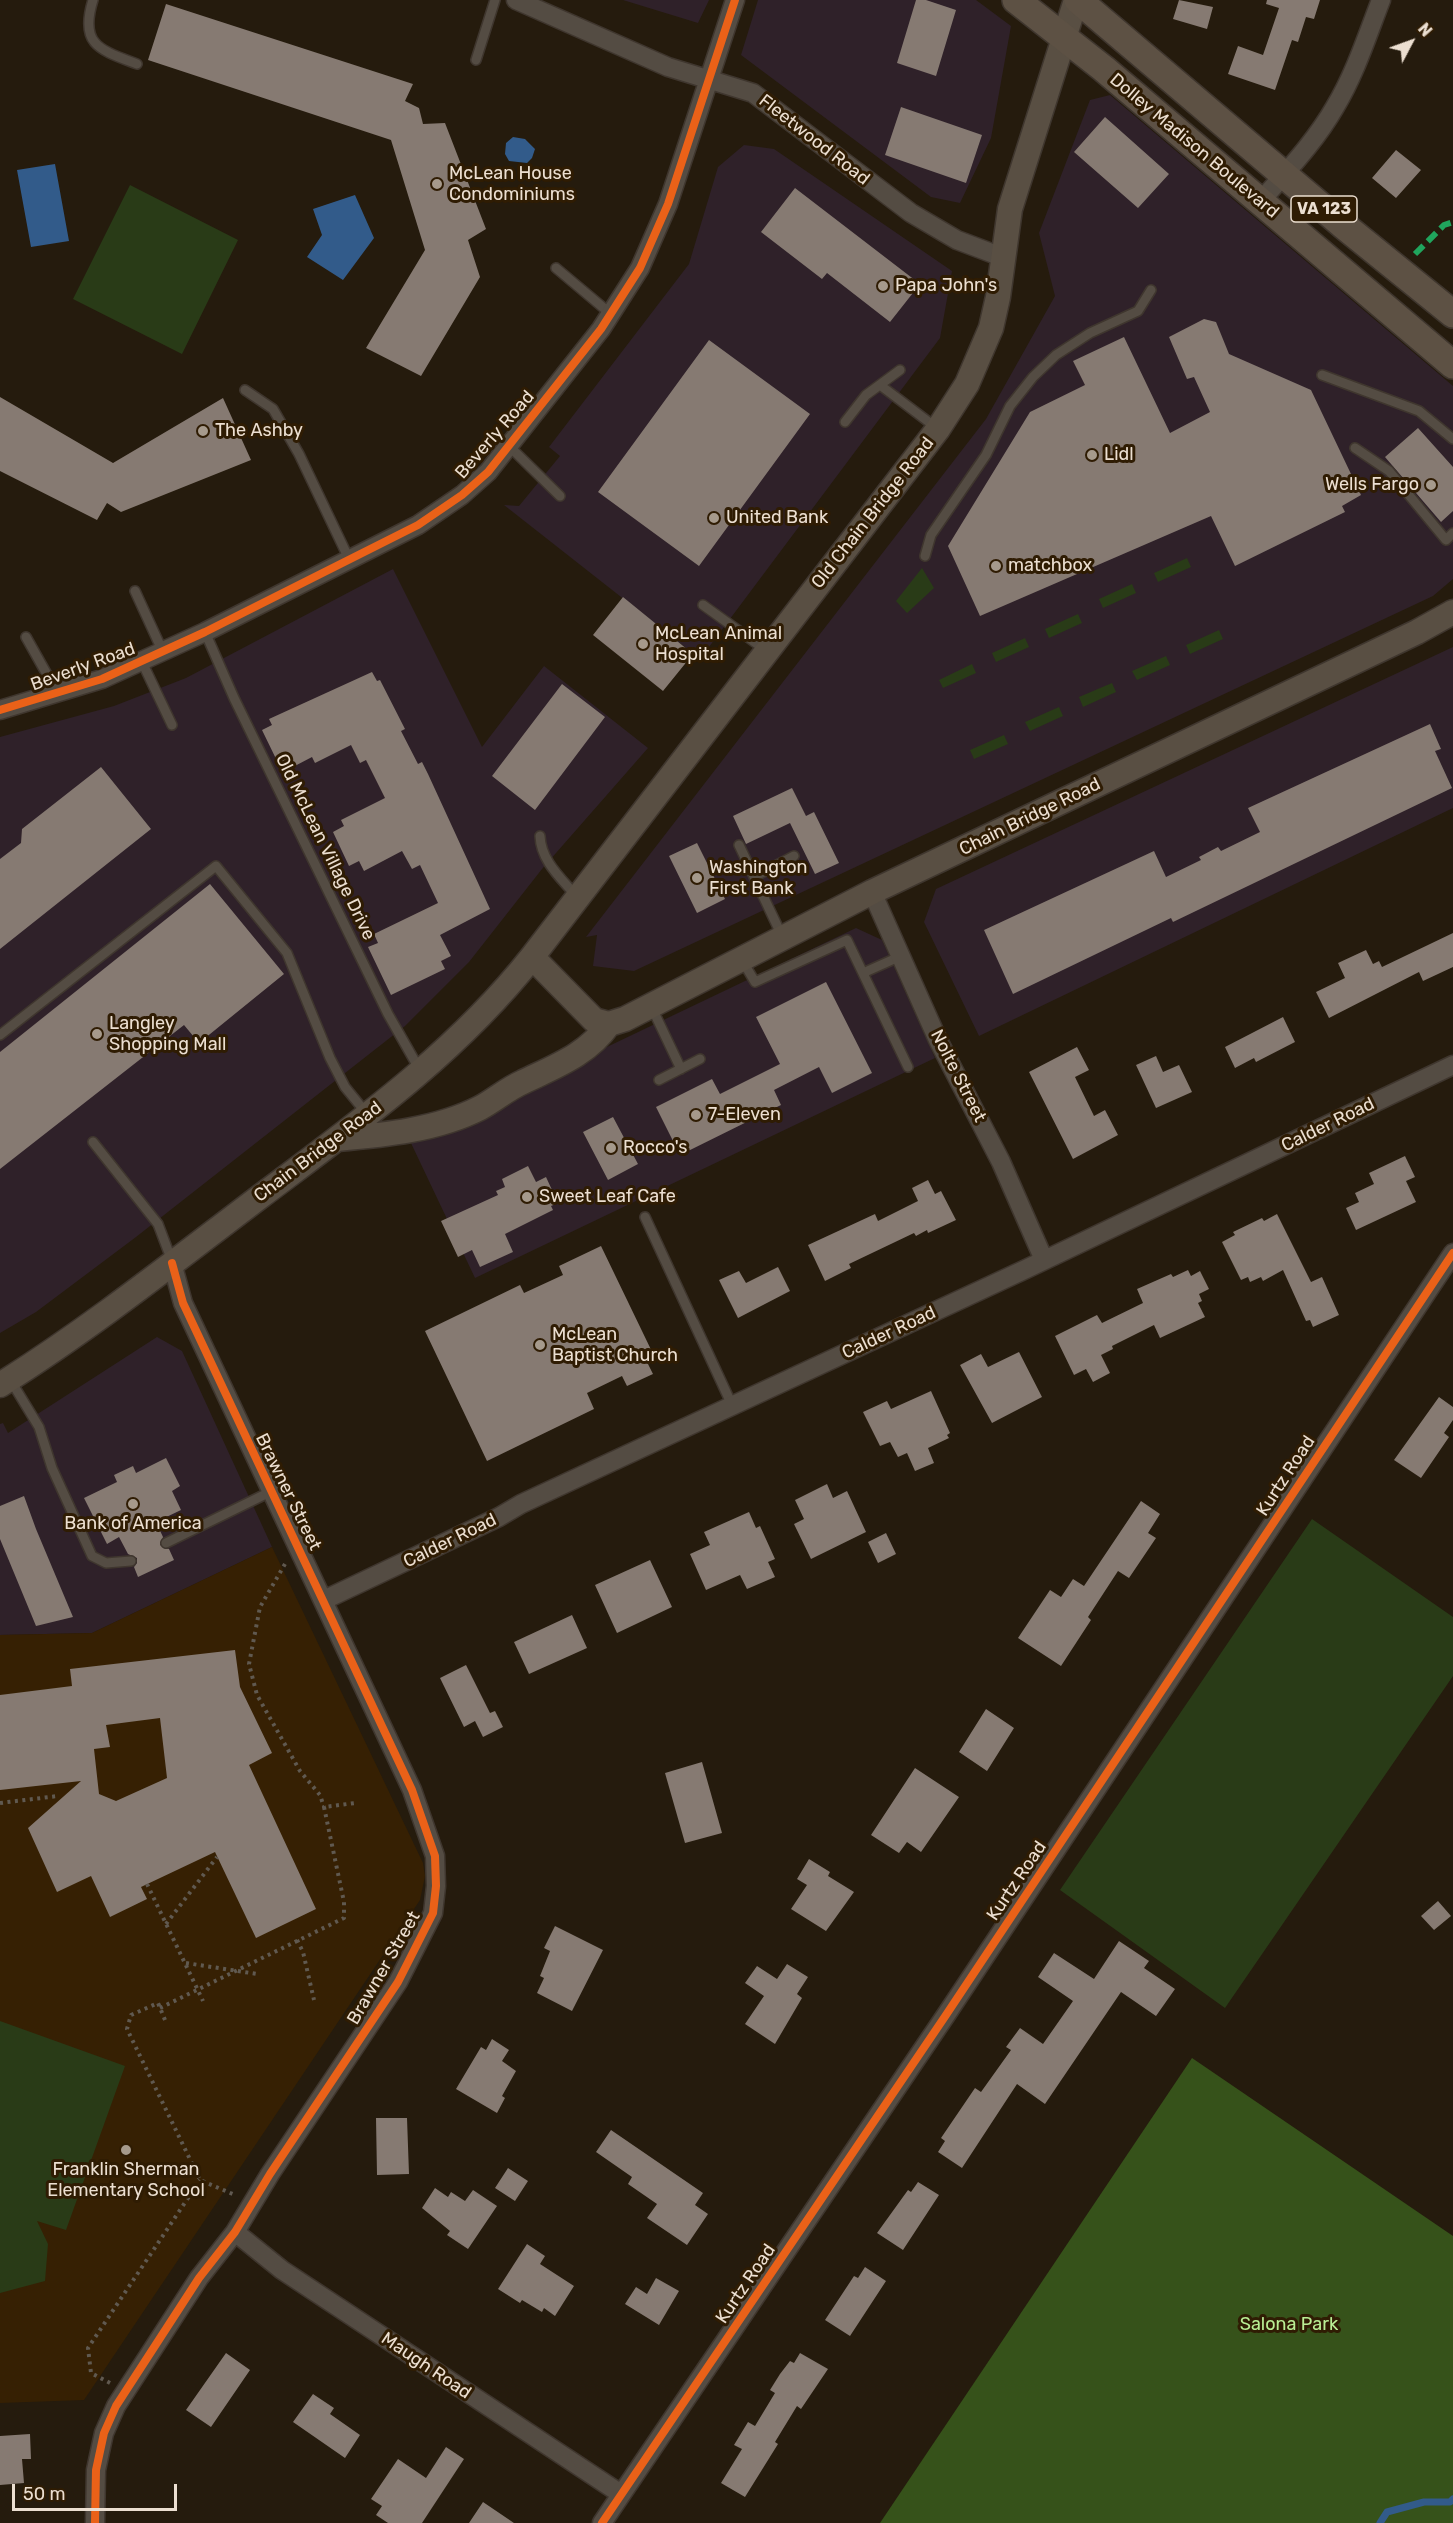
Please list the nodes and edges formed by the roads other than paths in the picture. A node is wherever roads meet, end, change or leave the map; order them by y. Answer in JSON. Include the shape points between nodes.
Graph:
{"nodes":[{"id":1,"x":93,"y":0,"type":"edge"},
{"id":2,"x":495,"y":0,"type":"edge"},
{"id":3,"x":516,"y":0,"type":"edge"},
{"id":4,"x":735,"y":0,"type":"edge"},
{"id":5,"x":1016,"y":0,"type":"edge"},
{"id":6,"x":1077,"y":0,"type":"edge"},
{"id":7,"x":1381,"y":0,"type":"edge"},
{"id":8,"x":541,"y":5,"type":"edge"},
{"id":9,"x":1065,"y":38,"type":"junction"},
{"id":10,"x":476,"y":60,"type":"dead end"},
{"id":11,"x":137,"y":64,"type":"dead end"},
{"id":12,"x":710,"y":80,"type":"junction"},
{"id":13,"x":1284,"y":174,"type":"junction"},
{"id":14,"x":1260,"y":202,"type":"junction"},
{"id":15,"x":1002,"y":257,"type":"junction"},
{"id":16,"x":556,"y":268,"type":"dead end"},
{"id":17,"x":1151,"y":290,"type":"dead end"},
{"id":18,"x":1453,"y":314,"type":"edge"},
{"id":19,"x":612,"y":315,"type":"junction"},
{"id":20,"x":1453,"y":365,"type":"edge"},
{"id":21,"x":900,"y":370,"type":"dead end"},
{"id":22,"x":1322,"y":375,"type":"dead end"},
{"id":23,"x":880,"y":385,"type":"junction"},
{"id":24,"x":245,"y":390,"type":"dead end"},
{"id":25,"x":845,"y":422,"type":"dead end"},
{"id":26,"x":938,"y":429,"type":"junction"},
{"id":27,"x":1453,"y":439,"type":"edge"},
{"id":28,"x":509,"y":446,"type":"junction"},
{"id":29,"x":1355,"y":448,"type":"dead end"},
{"id":30,"x":560,"y":496,"type":"dead end"},
{"id":31,"x":1453,"y":533,"type":"edge"},
{"id":32,"x":925,"y":556,"type":"dead end"},
{"id":33,"x":351,"y":561,"type":"junction"},
{"id":34,"x":135,"y":591,"type":"dead end"},
{"id":35,"x":703,"y":605,"type":"dead end"},
{"id":36,"x":1453,"y":612,"type":"edge"},
{"id":37,"x":205,"y":632,"type":"junction"},
{"id":38,"x":26,"y":637,"type":"dead end"},
{"id":39,"x":766,"y":651,"type":"junction"},
{"id":40,"x":163,"y":652,"type":"junction"},
{"id":41,"x":142,"y":662,"type":"junction"},
{"id":42,"x":58,"y":694,"type":"junction"},
{"id":43,"x":0,"y":710,"type":"edge"},
{"id":44,"x":172,"y":725,"type":"dead end"},
{"id":45,"x":540,"y":836,"type":"dead end"},
{"id":46,"x":739,"y":845,"type":"dead end"},
{"id":47,"x":794,"y":856,"type":"dead end"},
{"id":48,"x":754,"y":877,"type":"junction"},
{"id":49,"x":872,"y":892,"type":"junction"},
{"id":50,"x":577,"y":897,"type":"junction"},
{"id":51,"x":783,"y":938,"type":"junction"},
{"id":52,"x":901,"y":956,"type":"junction"},
{"id":53,"x":532,"y":957,"type":"junction"},
{"id":54,"x":742,"y":959,"type":"junction"},
{"id":55,"x":863,"y":973,"type":"junction"},
{"id":56,"x":651,"y":1005,"type":"junction"},
{"id":57,"x":609,"y":1024,"type":"junction"},
{"id":58,"x":0,"y":1035,"type":"edge"},
{"id":59,"x":700,"y":1059,"type":"dead end"},
{"id":60,"x":1453,"y":1065,"type":"edge"},
{"id":61,"x":908,"y":1067,"type":"dead end"},
{"id":62,"x":681,"y":1069,"type":"junction"},
{"id":63,"x":421,"y":1072,"type":"junction"},
{"id":64,"x":659,"y":1080,"type":"dead end"},
{"id":65,"x":367,"y":1115,"type":"junction"},
{"id":66,"x":337,"y":1138,"type":"junction"},
{"id":67,"x":93,"y":1142,"type":"dead end"},
{"id":68,"x":645,"y":1217,"type":"dead end"},
{"id":69,"x":1453,"y":1253,"type":"edge"},
{"id":70,"x":1044,"y":1260,"type":"junction"},
{"id":71,"x":172,"y":1263,"type":"junction"},
{"id":72,"x":5,"y":1382,"type":"edge"},
{"id":73,"x":732,"y":1405,"type":"junction"},
{"id":74,"x":270,"y":1492,"type":"junction"},
{"id":75,"x":166,"y":1543,"type":"dead end"},
{"id":76,"x":131,"y":1561,"type":"dead end"},
{"id":77,"x":324,"y":1600,"type":"junction"},
{"id":78,"x":235,"y":2232,"type":"junction"},
{"id":79,"x":621,"y":2494,"type":"junction"},
{"id":80,"x":94,"y":2523,"type":"edge"},
{"id":81,"x":602,"y":2523,"type":"edge"}],
"edges":[{"from":1,"to":11,"type":"lane","via":[[88,22],[94,44]]},
{"from":2,"to":10,"type":"lane"},
{"from":3,"to":8,"type":"street","name":"Fleetwood Road"},
{"from":4,"to":12,"type":"street","name":"Beverly Road"},
{"from":5,"to":9,"type":"main road","name":"Dolley Madison Boulevard","number":"VA 123"},
{"from":6,"to":9,"type":"main road","name":"Old Chain Bridge Road"},
{"from":6,"to":13,"type":"main road","name":"Dolley Madison Boulevard","number":"VA 123"},
{"from":7,"to":13,"type":"street","via":[[1335,107]]},
{"from":8,"to":12,"type":"street","name":"Fleetwood Road","via":[[668,67]]},
{"from":9,"to":14,"type":"main road","name":"Dolley Madison Boulevard","number":"VA 123"},
{"from":9,"to":15,"type":"main road","name":"Old Chain Bridge Road","via":[[1015,192]]},
{"from":12,"to":15,"type":"street","name":"Fleetwood Road","via":[[753,93],[904,208],[957,240]]},
{"from":12,"to":19,"type":"street","name":"Beverly Road","via":[[659,227]]},
{"from":13,"to":14,"type":"street"},
{"from":13,"to":18,"type":"main road","name":"Dolley Madison Boulevard","number":"VA 123"},
{"from":14,"to":20,"type":"main road","name":"Dolley Madison Boulevard","number":"VA 123"},
{"from":15,"to":26,"type":"main road","name":"Old Chain Bridge Road","via":[[995,313],[984,347],[967,384]]},
{"from":16,"to":19,"type":"lane"},
{"from":17,"to":32,"type":"lane","via":[[1138,311],[1090,333],[1056,355],[1033,377],[1010,406],[986,455],[931,535]]},
{"from":19,"to":28,"type":"street","name":"Beverly Road"},
{"from":21,"to":23,"type":"lane"},
{"from":22,"to":27,"type":"lane","via":[[1419,411]]},
{"from":23,"to":25,"type":"lane","via":[[866,395]]},
{"from":23,"to":26,"type":"lane"},
{"from":24,"to":33,"type":"lane","via":[[273,409]]},
{"from":26,"to":39,"type":"main road","name":"Old Chain Bridge Road"},
{"from":28,"to":30,"type":"lane"},
{"from":28,"to":33,"type":"street","name":"Beverly Road","via":[[488,472],[448,506]]},
{"from":29,"to":31,"type":"lane","via":[[1389,471],[1446,540]]},
{"from":33,"to":37,"type":"street","name":"Beverly Road"},
{"from":34,"to":40,"type":"lane"},
{"from":35,"to":39,"type":"lane"},
{"from":36,"to":49,"type":"main road","name":"Chain Bridge Road"},
{"from":37,"to":40,"type":"street","name":"Beverly Road"},
{"from":37,"to":63,"type":"lane","name":"Old McLean Village Drive","via":[[383,1004]]},
{"from":38,"to":42,"type":"lane"},
{"from":39,"to":50,"type":"main road","name":"Old Chain Bridge Road"},
{"from":40,"to":41,"type":"street","name":"Beverly Road"},
{"from":41,"to":42,"type":"street","name":"Beverly Road"},
{"from":41,"to":44,"type":"lane"},
{"from":42,"to":43,"type":"street","name":"Beverly Road"},
{"from":45,"to":50,"type":"lane","via":[[547,861]]},
{"from":46,"to":48,"type":"lane"},
{"from":47,"to":48,"type":"lane"},
{"from":48,"to":51,"type":"lane"},
{"from":49,"to":51,"type":"main road","name":"Chain Bridge Road"},
{"from":49,"to":52,"type":"street","name":"Nolte Street"},
{"from":50,"to":53,"type":"main road","name":"Old Chain Bridge Road"},
{"from":51,"to":54,"type":"main road","name":"Chain Bridge Road"},
{"from":52,"to":55,"type":"lane"},
{"from":52,"to":70,"type":"street","name":"Nolte Street"},
{"from":53,"to":57,"type":"main road","via":[[594,1020]]},
{"from":53,"to":63,"type":"main road","name":"Chain Bridge Road","via":[[484,1014]]},
{"from":54,"to":55,"type":"lane","via":[[755,982],[847,940]]},
{"from":54,"to":56,"type":"main road","name":"Chain Bridge Road"},
{"from":55,"to":61,"type":"lane"},
{"from":56,"to":57,"type":"main road","name":"Chain Bridge Road"},
{"from":56,"to":62,"type":"lane"},
{"from":57,"to":66,"type":"main road","name":"Chain Bridge Road","via":[[598,1040],[579,1055],[468,1113],[378,1136]]},
{"from":58,"to":65,"type":"lane","via":[[216,866],[287,953],[330,1058],[345,1087]]},
{"from":59,"to":62,"type":"lane"},
{"from":60,"to":70,"type":"street","name":"Calder Road"},
{"from":62,"to":64,"type":"lane"},
{"from":63,"to":65,"type":"main road","name":"Chain Bridge Road"},
{"from":65,"to":66,"type":"main road","name":"Chain Bridge Road"},
{"from":66,"to":71,"type":"main road","name":"Chain Bridge Road"},
{"from":67,"to":71,"type":"lane","via":[[158,1224]]},
{"from":68,"to":73,"type":"lane"},
{"from":69,"to":79,"type":"street","name":"Kurtz Road","via":[[946,2015]]},
{"from":70,"to":73,"type":"street","name":"Calder Road"},
{"from":71,"to":72,"type":"main road","name":"Chain Bridge Road","via":[[64,1345]]},
{"from":71,"to":74,"type":"street","name":"Brawner Street","via":[[183,1303]]},
{"from":72,"to":76,"type":"lane","via":[[39,1427],[52,1468],[92,1556],[106,1563]]},
{"from":73,"to":77,"type":"street","name":"Calder Road"},
{"from":74,"to":75,"type":"lane"},
{"from":74,"to":77,"type":"street","name":"Brawner Street"},
{"from":77,"to":78,"type":"street","name":"Brawner Street","via":[[427,1827],[435,1856],[433,1913],[398,1982]]},
{"from":78,"to":79,"type":"street","name":"Maugh Road","via":[[282,2270]]},
{"from":78,"to":80,"type":"street","name":"Brawner Street","via":[[199,2278],[125,2392],[104,2433],[96,2470]]},
{"from":79,"to":81,"type":"street","name":"Kurtz Road"}]}
